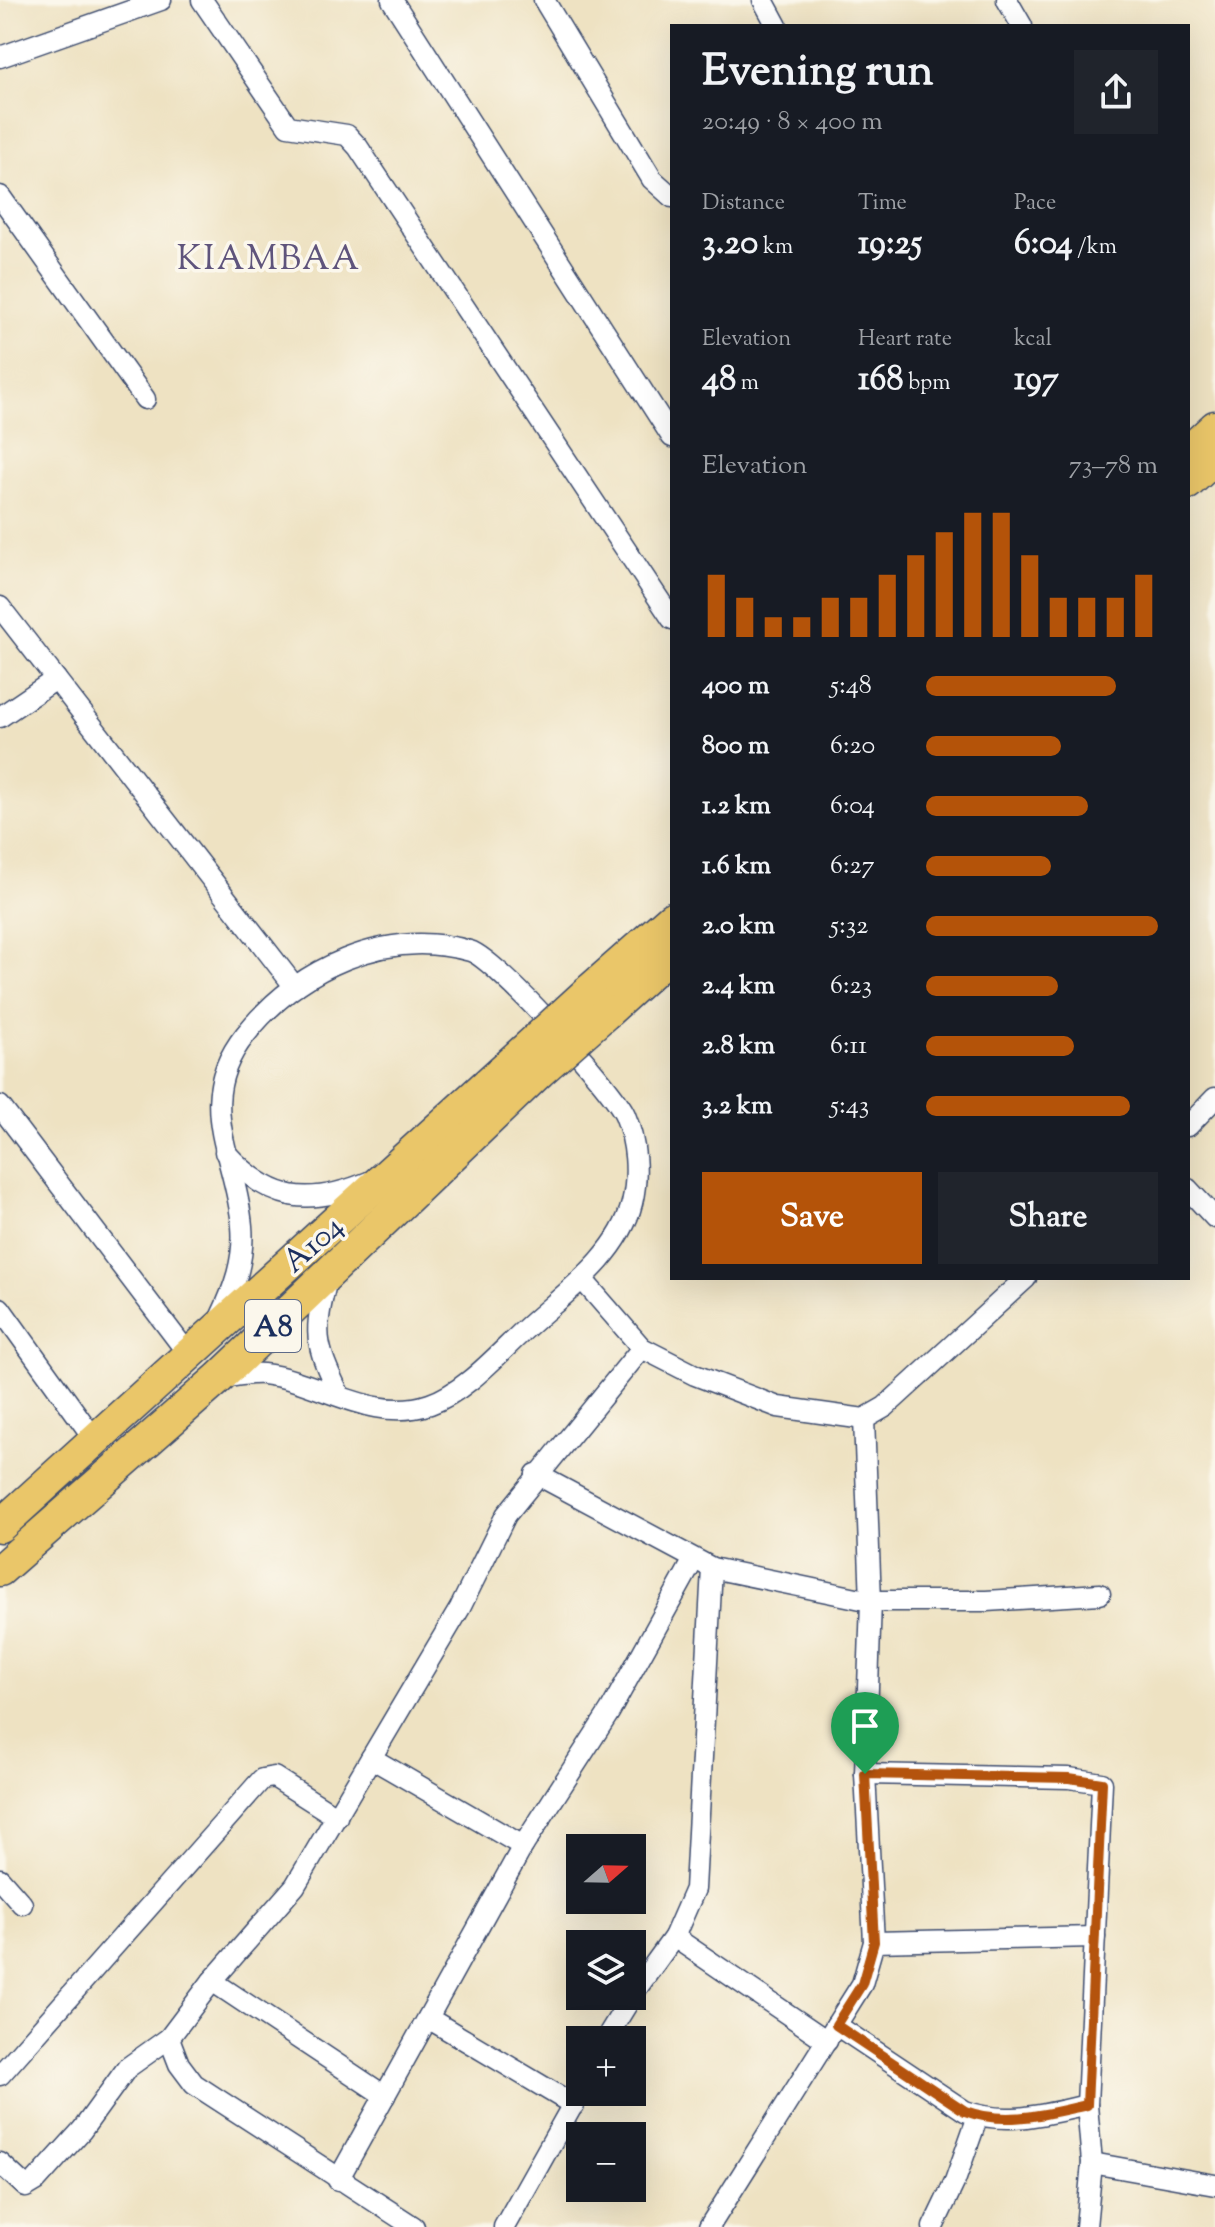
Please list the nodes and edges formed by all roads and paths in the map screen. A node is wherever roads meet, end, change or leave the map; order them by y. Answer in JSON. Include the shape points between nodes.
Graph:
{"nodes":[{"id":1,"x":161,"y":0,"type":"edge"},
{"id":2,"x":202,"y":0,"type":"edge"},
{"id":3,"x":392,"y":0,"type":"edge"},
{"id":4,"x":544,"y":0,"type":"edge"},
{"id":5,"x":763,"y":0,"type":"edge"},
{"id":6,"x":1007,"y":0,"type":"edge"},
{"id":7,"x":776,"y":24,"type":"edge"},
{"id":8,"x":1021,"y":24,"type":"edge"},
{"id":9,"x":0,"y":57,"type":"edge"},
{"id":10,"x":670,"y":195,"type":"edge"},
{"id":11,"x":0,"y":196,"type":"edge"},
{"id":12,"x":145,"y":399,"type":"dead end"},
{"id":13,"x":1215,"y":427,"type":"edge"},
{"id":14,"x":670,"y":434,"type":"edge"},
{"id":15,"x":1190,"y":450,"type":"edge"},
{"id":16,"x":1215,"y":458,"type":"edge"},
{"id":17,"x":1190,"y":481,"type":"edge"},
{"id":18,"x":0,"y":607,"type":"edge"},
{"id":19,"x":670,"y":616,"type":"edge"},
{"id":20,"x":56,"y":679,"type":"junction"},
{"id":21,"x":0,"y":717,"type":"edge"},
{"id":22,"x":670,"y":920,"type":"edge"},
{"id":23,"x":670,"y":954,"type":"edge"},
{"id":24,"x":295,"y":987,"type":"junction"},
{"id":25,"x":598,"y":1002,"type":"junction"},
{"id":26,"x":528,"y":1065,"type":"junction"},
{"id":27,"x":1215,"y":1098,"type":"edge"},
{"id":28,"x":0,"y":1106,"type":"edge"},
{"id":29,"x":1190,"y":1124,"type":"edge"},
{"id":30,"x":225,"y":1152,"type":"junction"},
{"id":31,"x":389,"y":1173,"type":"junction"},
{"id":32,"x":1190,"y":1191,"type":"edge"},
{"id":33,"x":1215,"y":1218,"type":"edge"},
{"id":34,"x":329,"y":1272,"type":"junction"},
{"id":35,"x":582,"y":1279,"type":"junction"},
{"id":36,"x":1024,"y":1280,"type":"edge"},
{"id":37,"x":0,"y":1308,"type":"edge"},
{"id":38,"x":213,"y":1333,"type":"junction"},
{"id":39,"x":642,"y":1348,"type":"junction"},
{"id":40,"x":189,"y":1355,"type":"junction"},
{"id":41,"x":219,"y":1378,"type":"junction"},
{"id":42,"x":340,"y":1396,"type":"junction"},
{"id":43,"x":864,"y":1419,"type":"junction"},
{"id":44,"x":95,"y":1440,"type":"junction"},
{"id":45,"x":536,"y":1474,"type":"junction"},
{"id":46,"x":5,"y":1511,"type":"edge"},
{"id":47,"x":702,"y":1564,"type":"junction"},
{"id":48,"x":0,"y":1570,"type":"edge"},
{"id":49,"x":1100,"y":1594,"type":"dead end"},
{"id":50,"x":871,"y":1601,"type":"junction"},
{"id":51,"x":371,"y":1758,"type":"junction"},
{"id":52,"x":865,"y":1774,"type":"junction"},
{"id":53,"x":337,"y":1817,"type":"junction"},
{"id":54,"x":523,"y":1846,"type":"junction"},
{"id":55,"x":0,"y":1879,"type":"edge"},
{"id":56,"x":22,"y":1904,"type":"dead end"},
{"id":57,"x":674,"y":1937,"type":"junction"},
{"id":58,"x":1095,"y":1937,"type":"junction"},
{"id":59,"x":874,"y":1942,"type":"junction"},
{"id":60,"x":646,"y":1976,"type":"edge"},
{"id":61,"x":212,"y":1981,"type":"junction"},
{"id":62,"x":428,"y":2018,"type":"junction"},
{"id":63,"x":832,"y":2033,"type":"junction"},
{"id":64,"x":169,"y":2038,"type":"junction"},
{"id":65,"x":0,"y":2075,"type":"edge"},
{"id":66,"x":566,"y":2092,"type":"edge"},
{"id":67,"x":385,"y":2096,"type":"junction"},
{"id":68,"x":1087,"y":2105,"type":"junction"},
{"id":69,"x":572,"y":2106,"type":"edge"},
{"id":70,"x":978,"y":2116,"type":"junction"},
{"id":71,"x":0,"y":2163,"type":"edge"},
{"id":72,"x":1092,"y":2163,"type":"junction"},
{"id":73,"x":338,"y":2180,"type":"junction"},
{"id":74,"x":1215,"y":2185,"type":"edge"},
{"id":75,"x":414,"y":2227,"type":"edge"},
{"id":76,"x":504,"y":2227,"type":"edge"},
{"id":77,"x":709,"y":2227,"type":"edge"},
{"id":78,"x":933,"y":2227,"type":"edge"},
{"id":79,"x":1086,"y":2227,"type":"edge"}],
"edges":[{"from":1,"to":9,"type":"street"},
{"from":2,"to":19,"type":"street","via":[[288,126],[347,135],[358,147]]},
{"from":3,"to":14,"type":"street"},
{"from":4,"to":10,"type":"street","via":[[652,179]]},
{"from":5,"to":7,"type":"street"},
{"from":6,"to":8,"type":"street"},
{"from":11,"to":12,"type":"street"},
{"from":13,"to":15,"type":"highway"},
{"from":16,"to":17,"type":"highway"},
{"from":18,"to":20,"type":"street"},
{"from":20,"to":21,"type":"street"},
{"from":20,"to":24,"type":"street"},
{"from":22,"to":25,"type":"highway","number":"A8"},
{"from":23,"to":25,"type":"highway","number":"A8"},
{"from":24,"to":30,"type":"street","via":[[264,1013],[228,1060],[218,1095]]},
{"from":24,"to":35,"type":"street","via":[[338,961],[415,943],[474,951],[542,1013],[624,1113],[637,1159],[630,1208],[614,1241]]},
{"from":25,"to":26,"type":"highway","number":"A8","bridge":true},
{"from":26,"to":31,"type":"highway","name":"A104","number":"A8"},
{"from":26,"to":34,"type":"highway","number":"A8"},
{"from":27,"to":29,"type":"street"},
{"from":28,"to":40,"type":"street"},
{"from":30,"to":31,"type":"street","via":[[270,1190],[305,1199]]},
{"from":30,"to":38,"type":"street","via":[[242,1224],[241,1260]]},
{"from":31,"to":38,"type":"highway","name":"A104","number":"A8"},
{"from":32,"to":33,"type":"street"},
{"from":34,"to":41,"type":"highway","number":"A8"},
{"from":34,"to":42,"type":"street","via":[[317,1337]]},
{"from":35,"to":39,"type":"street"},
{"from":35,"to":42,"type":"street","via":[[438,1401],[394,1410]]},
{"from":36,"to":43,"type":"street","via":[[885,1407]]},
{"from":37,"to":44,"type":"street"},
{"from":38,"to":40,"type":"highway","name":"A104","number":"A8"},
{"from":39,"to":43,"type":"street","via":[[778,1407]]},
{"from":39,"to":45,"type":"street"},
{"from":40,"to":44,"type":"highway","name":"A104","number":"A8"},
{"from":41,"to":42,"type":"street","via":[[263,1374]]},
{"from":41,"to":48,"type":"highway","number":"A8"},
{"from":43,"to":50,"type":"street"},
{"from":44,"to":46,"type":"highway","name":"A104","number":"A8"},
{"from":45,"to":47,"type":"street"},
{"from":45,"to":51,"type":"street","via":[[506,1515],[460,1608]]},
{"from":47,"to":50,"type":"street"},
{"from":47,"to":54,"type":"street"},
{"from":47,"to":57,"type":"street","via":[[695,1889]]},
{"from":49,"to":50,"type":"street"},
{"from":50,"to":52,"type":"street"},
{"from":51,"to":53,"type":"street"},
{"from":51,"to":54,"type":"street"},
{"from":52,"to":58,"type":"street","via":[[1102,1783]]},
{"from":52,"to":59,"type":"street"},
{"from":53,"to":61,"type":"street","via":[[295,1886]]},
{"from":53,"to":65,"type":"street","via":[[274,1777],[262,1779]]},
{"from":54,"to":62,"type":"street"},
{"from":55,"to":56,"type":"street"},
{"from":57,"to":60,"type":"street"},
{"from":57,"to":63,"type":"street"},
{"from":58,"to":59,"type":"street"},
{"from":58,"to":68,"type":"street"},
{"from":59,"to":63,"type":"street","via":[[862,1984]]},
{"from":61,"to":64,"type":"street"},
{"from":61,"to":67,"type":"street"},
{"from":62,"to":66,"type":"street"},
{"from":62,"to":67,"type":"street"},
{"from":63,"to":70,"type":"street"},
{"from":63,"to":77,"type":"street"},
{"from":64,"to":71,"type":"street","via":[[127,2068],[36,2181],[26,2187]]},
{"from":64,"to":73,"type":"street","via":[[194,2084]]},
{"from":67,"to":73,"type":"street"},
{"from":68,"to":70,"type":"street","via":[[1023,2119]]},
{"from":68,"to":72,"type":"street"},
{"from":69,"to":76,"type":"street"},
{"from":70,"to":78,"type":"street"},
{"from":72,"to":74,"type":"street"},
{"from":72,"to":79,"type":"street"},
{"from":73,"to":75,"type":"street"}]}
